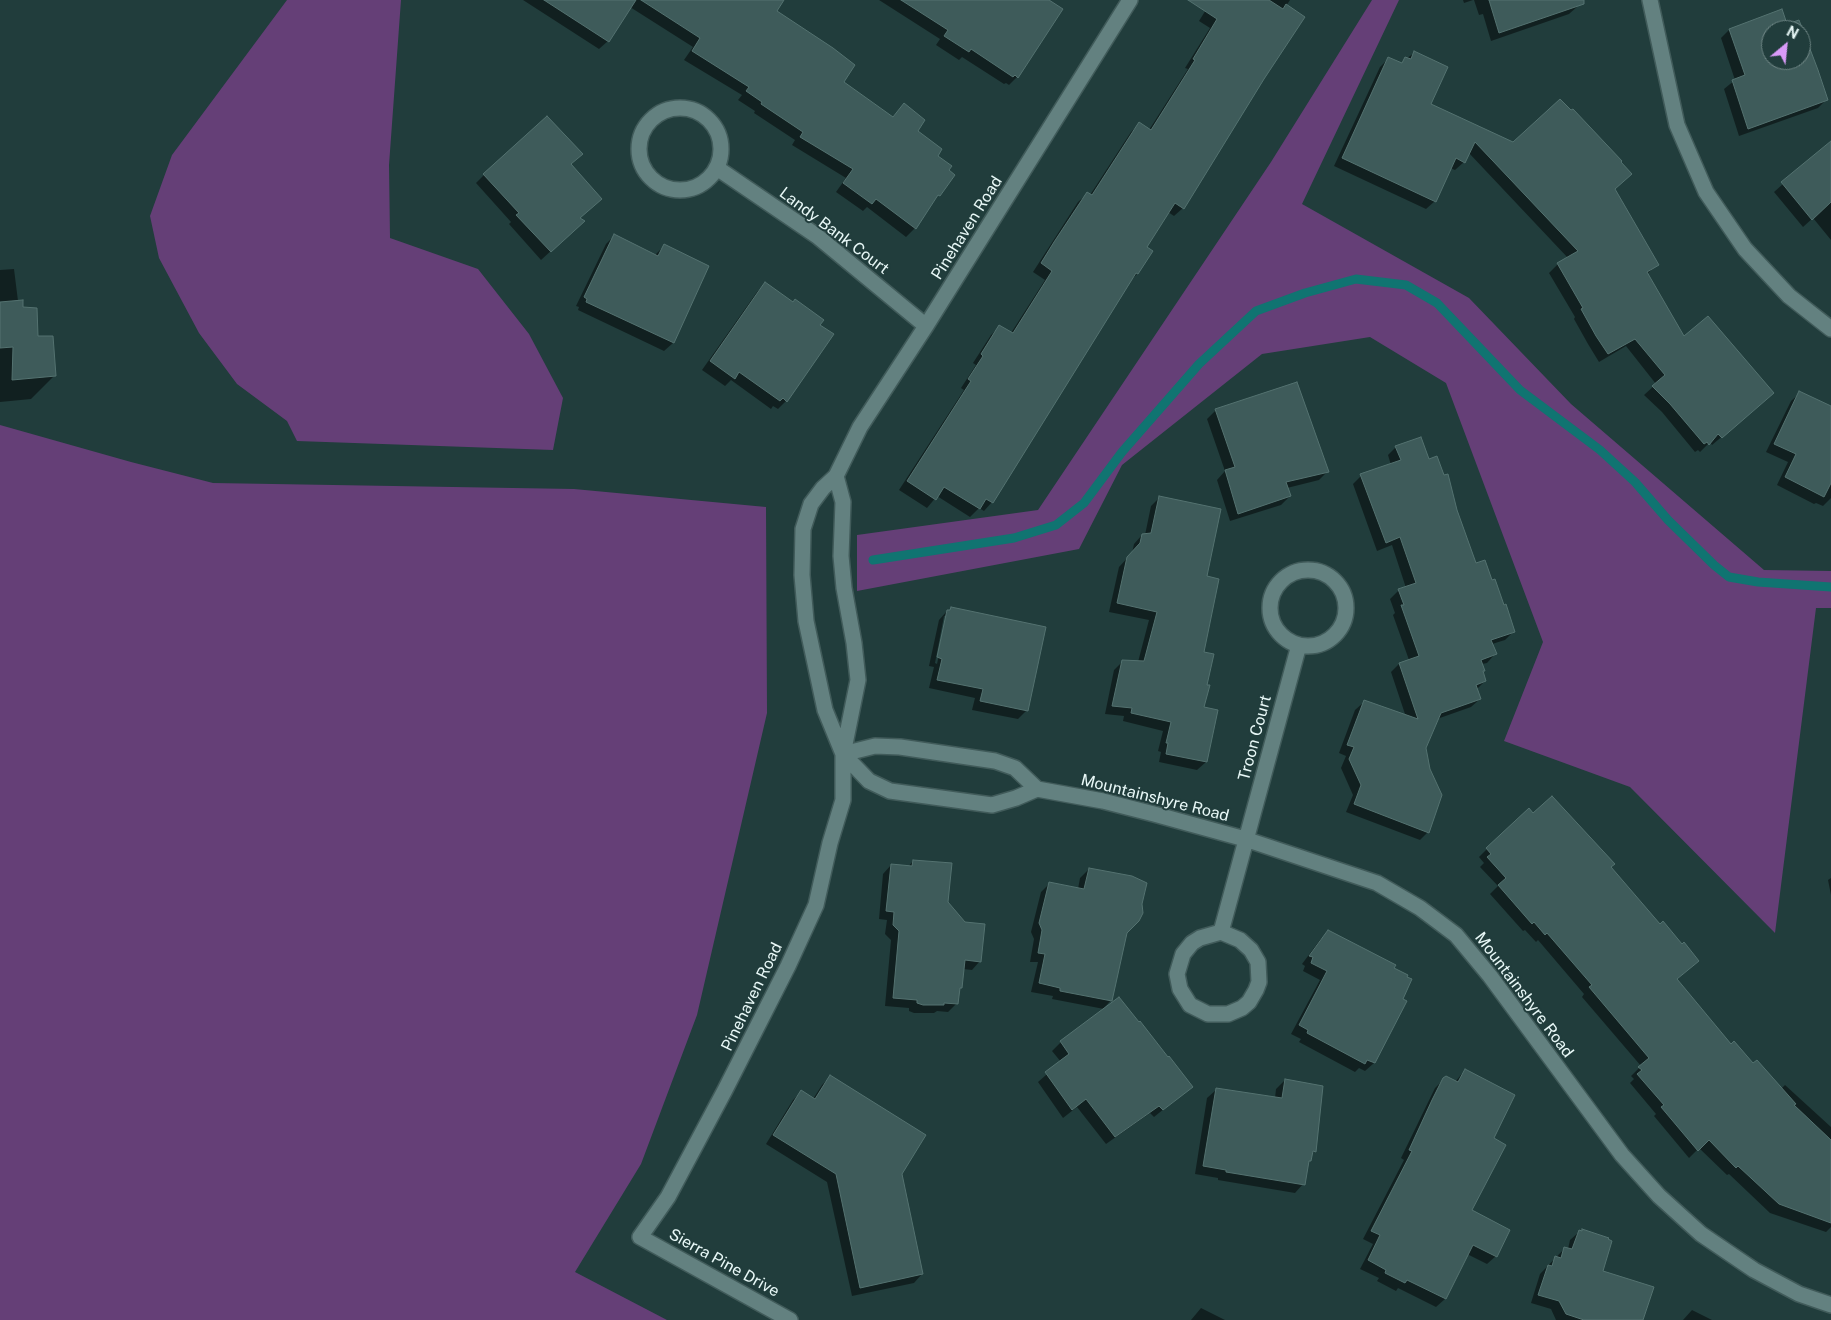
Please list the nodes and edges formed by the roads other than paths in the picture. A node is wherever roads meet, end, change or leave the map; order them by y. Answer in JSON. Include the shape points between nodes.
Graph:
{"nodes":[{"id":1,"x":1130,"y":0,"type":"edge"},
{"id":2,"x":1650,"y":0,"type":"edge"},
{"id":3,"x":717,"y":168,"type":"junction"},
{"id":4,"x":926,"y":326,"type":"junction"},
{"id":5,"x":1831,"y":329,"type":"edge"},
{"id":6,"x":836,"y":476,"type":"junction"},
{"id":7,"x":1298,"y":645,"type":"junction"},
{"id":8,"x":842,"y":754,"type":"junction"},
{"id":9,"x":1037,"y":789,"type":"junction"},
{"id":10,"x":1245,"y":839,"type":"junction"},
{"id":11,"x":1221,"y":932,"type":"junction"},
{"id":12,"x":640,"y":1236,"type":"joint"},
{"id":13,"x":1831,"y":1305,"type":"edge"},
{"id":14,"x":790,"y":1320,"type":"edge"}],
"edges":[{"from":1,"to":4,"type":"street","name":"Pinehaven Road"},
{"from":2,"to":5,"type":"street","via":[[1677,125],[1706,192],[1745,249],[1789,296]]},
{"from":3,"to":3,"type":"street","via":[[722,155],[720,135],[703,114],[683,107],[664,110],[646,125],[638,151],[645,171],[660,185],[686,190],[703,184]]},
{"from":3,"to":4,"type":"street","name":"Landy Bank Court","via":[[817,236]]},
{"from":4,"to":6,"type":"street","name":"Pinehaven Road","via":[[860,427]]},
{"from":6,"to":8,"type":"street","name":"Pinehaven Road","via":[[843,502],[841,556],[858,680]]},
{"from":6,"to":8,"type":"street","name":"Pinehaven Road","via":[[811,504],[804,529],[802,575],[806,621],[825,710]]},
{"from":7,"to":7,"type":"street","via":[[1324,643],[1335,636],[1345,616],[1344,595],[1339,585],[1320,572],[1293,573],[1281,580],[1271,596],[1270,614],[1274,627],[1283,637]]},
{"from":7,"to":10,"type":"street","name":"Troon Court"},
{"from":8,"to":9,"type":"street","via":[[875,746],[900,747],[995,761],[1015,768]]},
{"from":8,"to":9,"type":"street","via":[[869,781],[890,791],[992,805]]},
{"from":8,"to":12,"type":"street","name":"Pinehaven Road","via":[[843,800],[816,905],[725,1090],[668,1196]]},
{"from":9,"to":10,"type":"street","name":"Mountainshyre Road","via":[[1103,801]]},
{"from":10,"to":11,"type":"street","name":"Troon Court"},
{"from":10,"to":13,"type":"street","name":"Mountainshyre Road","via":[[1378,882],[1420,908],[1456,936],[1490,976],[1622,1155],[1659,1196],[1701,1234],[1754,1270],[1799,1294]]},
{"from":11,"to":11,"type":"street","via":[[1192,943],[1183,954],[1177,974],[1180,989],[1190,1005],[1208,1014],[1228,1014],[1242,1008],[1259,982],[1258,962],[1251,950],[1240,940]]},
{"from":12,"to":14,"type":"street","name":"Sierra Pine Drive"}]}
